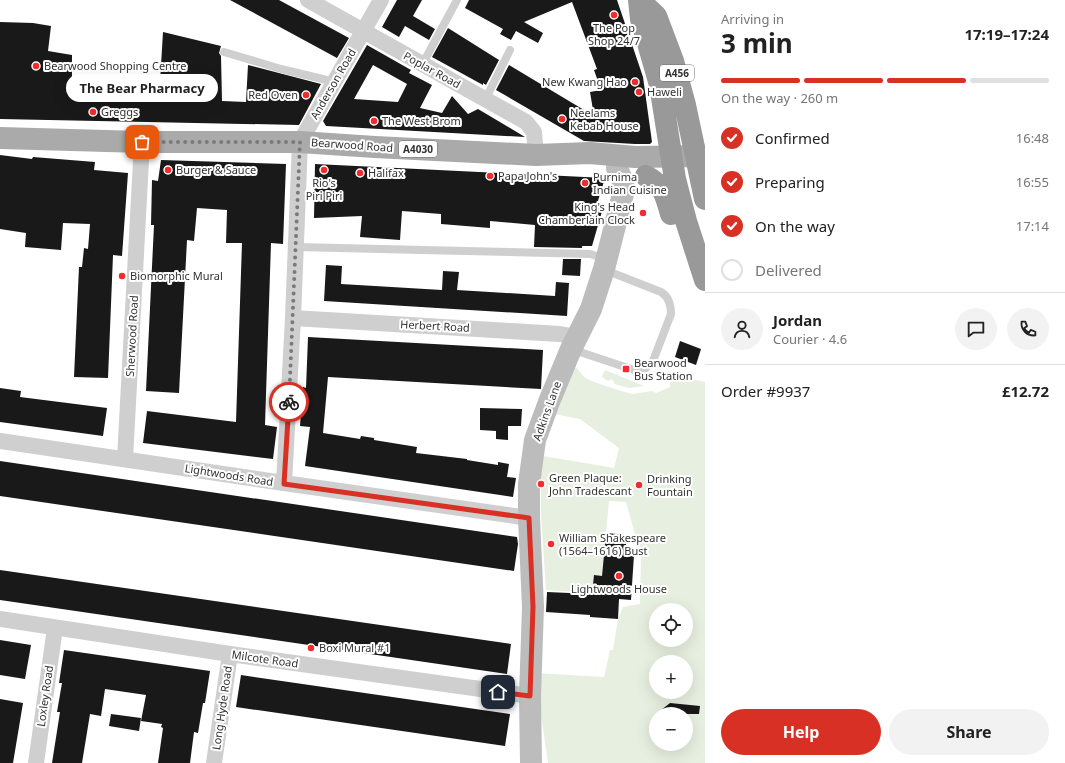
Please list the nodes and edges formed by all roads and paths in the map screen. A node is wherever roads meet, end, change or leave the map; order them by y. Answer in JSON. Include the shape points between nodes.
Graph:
{"nodes":[{"id":1,"x":308,"y":0,"type":"edge"},
{"id":2,"x":381,"y":0,"type":"edge"},
{"id":3,"x":457,"y":0,"type":"edge"},
{"id":4,"x":639,"y":0,"type":"edge"},
{"id":5,"x":363,"y":31,"type":"junction"},
{"id":6,"x":510,"y":50,"type":"dead end"},
{"id":7,"x":224,"y":52,"type":"dead end"},
{"id":8,"x":422,"y":65,"type":"junction"},
{"id":9,"x":335,"y":82,"type":"junction"},
{"id":10,"x":485,"y":100,"type":"junction"},
{"id":11,"x":0,"y":138,"type":"edge"},
{"id":12,"x":142,"y":142,"type":"junction"},
{"id":13,"x":300,"y":142,"type":"junction"},
{"id":14,"x":536,"y":155,"type":"junction"},
{"id":15,"x":700,"y":155,"type":"edge"},
{"id":16,"x":671,"y":157,"type":"junction"},
{"id":17,"x":617,"y":168,"type":"junction"},
{"id":18,"x":646,"y":176,"type":"junction"},
{"id":19,"x":695,"y":183,"type":"edge"},
{"id":20,"x":296,"y":247,"type":"junction"},
{"id":21,"x":606,"y":264,"type":"junction"},
{"id":22,"x":703,"y":274,"type":"edge"},
{"id":23,"x":293,"y":318,"type":"junction"},
{"id":24,"x":574,"y":343,"type":"junction"},
{"id":25,"x":0,"y":441,"type":"edge"},
{"id":26,"x":125,"y":459,"type":"junction"},
{"id":27,"x":284,"y":484,"type":"junction"},
{"id":28,"x":529,"y":518,"type":"junction"},
{"id":29,"x":0,"y":620,"type":"edge"},
{"id":30,"x":55,"y":628,"type":"junction"},
{"id":31,"x":230,"y":654,"type":"junction"},
{"id":32,"x":530,"y":696,"type":"junction"},
{"id":33,"x":36,"y":763,"type":"edge"},
{"id":34,"x":214,"y":763,"type":"edge"},
{"id":35,"x":531,"y":763,"type":"edge"}],
"edges":[{"from":1,"to":5,"type":"street","name":"Poplar Road"},
{"from":2,"to":5,"type":"street","name":"Anderson Road"},
{"from":3,"to":8,"type":"lane"},
{"from":4,"to":15,"type":"highway","number":"A456","via":[[656,16],[673,61]]},
{"from":4,"to":16,"type":"highway","number":"A456","via":[[641,19],[660,85]]},
{"from":5,"to":8,"type":"street","name":"Poplar Road"},
{"from":5,"to":9,"type":"street","name":"Anderson Road"},
{"from":6,"to":10,"type":"lane"},
{"from":7,"to":9,"type":"lane"},
{"from":8,"to":10,"type":"street","name":"Poplar Road"},
{"from":9,"to":13,"type":"street","name":"Anderson Road"},
{"from":10,"to":14,"type":"street","name":"Poplar Road","via":[[526,122],[534,132]]},
{"from":11,"to":12,"type":"main road","name":"Bearwood Road","number":"A4030"},
{"from":12,"to":13,"type":"main road","name":"Bearwood Road","number":"A4030"},
{"from":12,"to":26,"type":"street","name":"Sherwood Road"},
{"from":13,"to":14,"type":"main road","name":"Bearwood Road","number":"A4030"},
{"from":13,"to":20,"type":"street","name":"Anderson Road"},
{"from":14,"to":16,"type":"main road","name":"Bearwood Road","number":"A4030","via":[[590,153]]},
{"from":14,"to":17,"type":"main road","name":"Bearwood Road","number":"A4030"},
{"from":15,"to":16,"type":"main road","name":"Bearwood Road"},
{"from":15,"to":19,"type":"highway","number":"A456"},
{"from":16,"to":19,"type":"highway","number":"A456"},
{"from":17,"to":18,"type":"main road","name":"Bearwood Road","number":"A4030"},
{"from":17,"to":21,"type":"street","name":"Adkins Lane","via":[[624,190]]},
{"from":18,"to":19,"type":"main road","name":"Bearwood Road","number":"A4030"},
{"from":18,"to":22,"type":"highway","number":"A456","via":[[665,193],[675,228]]},
{"from":19,"to":22,"type":"highway","number":"A456"},
{"from":20,"to":21,"type":"lane","via":[[590,254]]},
{"from":20,"to":23,"type":"street","name":"Anderson Road"},
{"from":21,"to":24,"type":"street","name":"Adkins Lane","via":[[594,310]]},
{"from":21,"to":24,"type":"lane","via":[[668,298],[671,314],[654,361],[643,371],[637,371]]},
{"from":23,"to":24,"type":"street","name":"Herbert Road","via":[[560,334]]},
{"from":23,"to":27,"type":"street","name":"Anderson Road"},
{"from":24,"to":28,"type":"street","name":"Adkins Lane","via":[[535,440],[529,484]]},
{"from":25,"to":26,"type":"street","name":"Lightwoods Road"},
{"from":26,"to":27,"type":"street","name":"Lightwoods Road"},
{"from":27,"to":28,"type":"street","name":"Lightwoods Road"},
{"from":28,"to":32,"type":"street","name":"Adkins Lane","via":[[533,607]]},
{"from":29,"to":30,"type":"street","name":"Milcote Road"},
{"from":30,"to":31,"type":"street","name":"Milcote Road"},
{"from":30,"to":33,"type":"street","name":"Loxley Road"},
{"from":31,"to":32,"type":"street","name":"Milcote Road"},
{"from":31,"to":34,"type":"street","name":"Long Hyde Road"},
{"from":32,"to":35,"type":"street","name":"Adkins Lane"}]}
